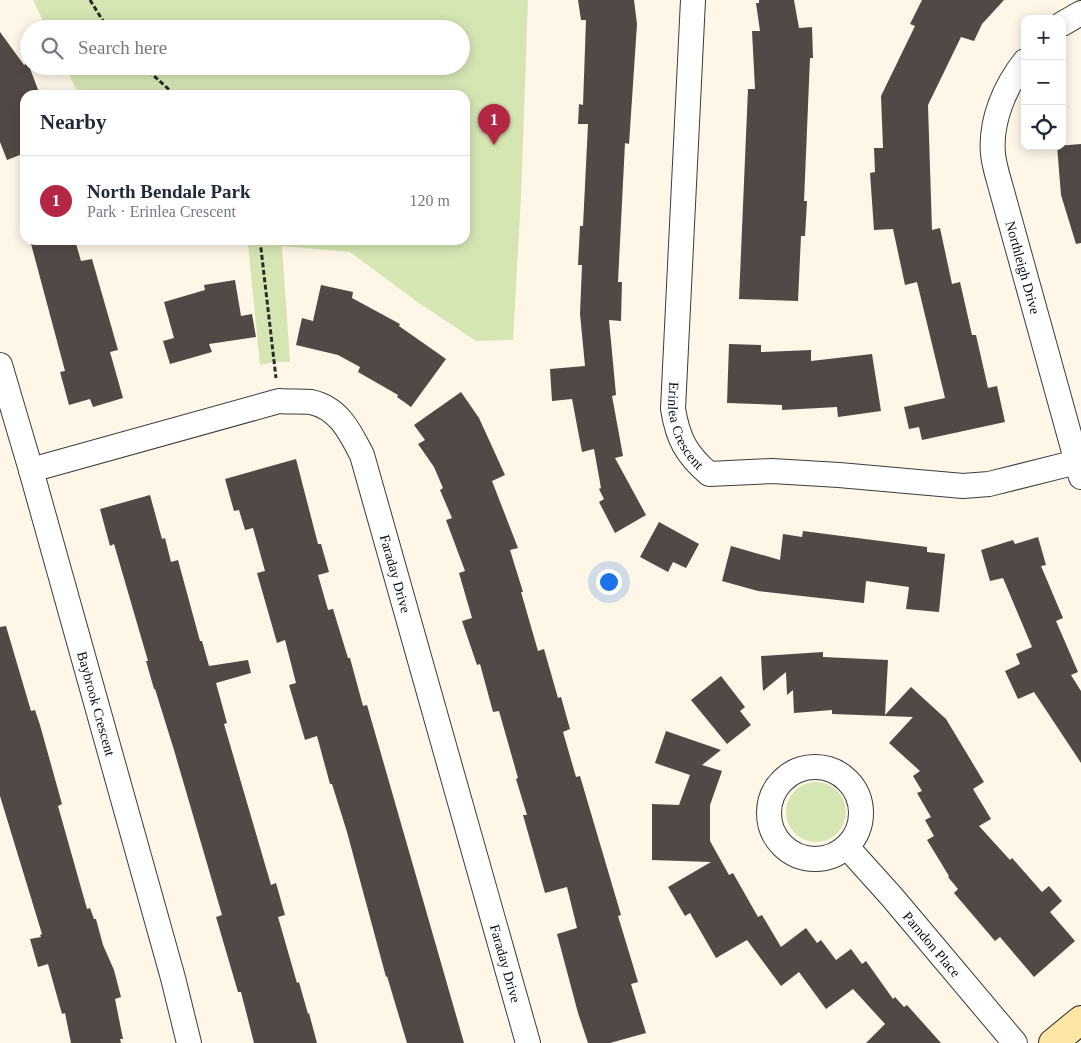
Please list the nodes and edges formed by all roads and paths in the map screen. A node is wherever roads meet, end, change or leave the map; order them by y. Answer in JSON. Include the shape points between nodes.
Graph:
{"nodes":[{"id":1,"x":90,"y":0,"type":"edge"},
{"id":2,"x":693,"y":0,"type":"edge"},
{"id":3,"x":1081,"y":13,"type":"edge"},
{"id":4,"x":102,"y":20,"type":"edge"},
{"id":5,"x":1066,"y":22,"type":"edge"},
{"id":6,"x":1021,"y":66,"type":"edge"},
{"id":7,"x":153,"y":75,"type":"edge"},
{"id":8,"x":169,"y":90,"type":"edge"},
{"id":9,"x":261,"y":245,"type":"edge"},
{"id":10,"x":0,"y":366,"type":"edge"},
{"id":11,"x":279,"y":401,"type":"junction"},
{"id":12,"x":31,"y":470,"type":"junction"},
{"id":13,"x":1079,"y":470,"type":"edge"},
{"id":14,"x":847,"y":847,"type":"dead end"},
{"id":15,"x":1081,"y":1020,"type":"edge"},
{"id":16,"x":189,"y":1043,"type":"edge"},
{"id":17,"x":528,"y":1043,"type":"edge"},
{"id":18,"x":1015,"y":1043,"type":"edge"},
{"id":19,"x":1053,"y":1043,"type":"edge"}],
"edges":[{"from":1,"to":4,"type":"path"},
{"from":2,"to":13,"type":"street","name":"Erinlea Crescent","via":[[673,409],[683,446],[694,461],[709,474],[772,471],[963,486]]},
{"from":3,"to":5,"type":"street"},
{"from":6,"to":13,"type":"street","name":"Northleigh Drive","via":[[1001,103],[993,132],[993,155]]},
{"from":7,"to":8,"type":"path"},
{"from":9,"to":11,"type":"path"},
{"from":10,"to":12,"type":"street","name":"Baybrook Crescent"},
{"from":11,"to":12,"type":"street","name":"Faraday Drive"},
{"from":11,"to":17,"type":"street","name":"Faraday Drive","via":[[312,402],[336,413],[362,455]]},
{"from":12,"to":16,"type":"street","name":"Baybrook Crescent"},
{"from":14,"to":18,"type":"street","name":"Parndon Place"},
{"from":15,"to":19,"type":"street"}]}
